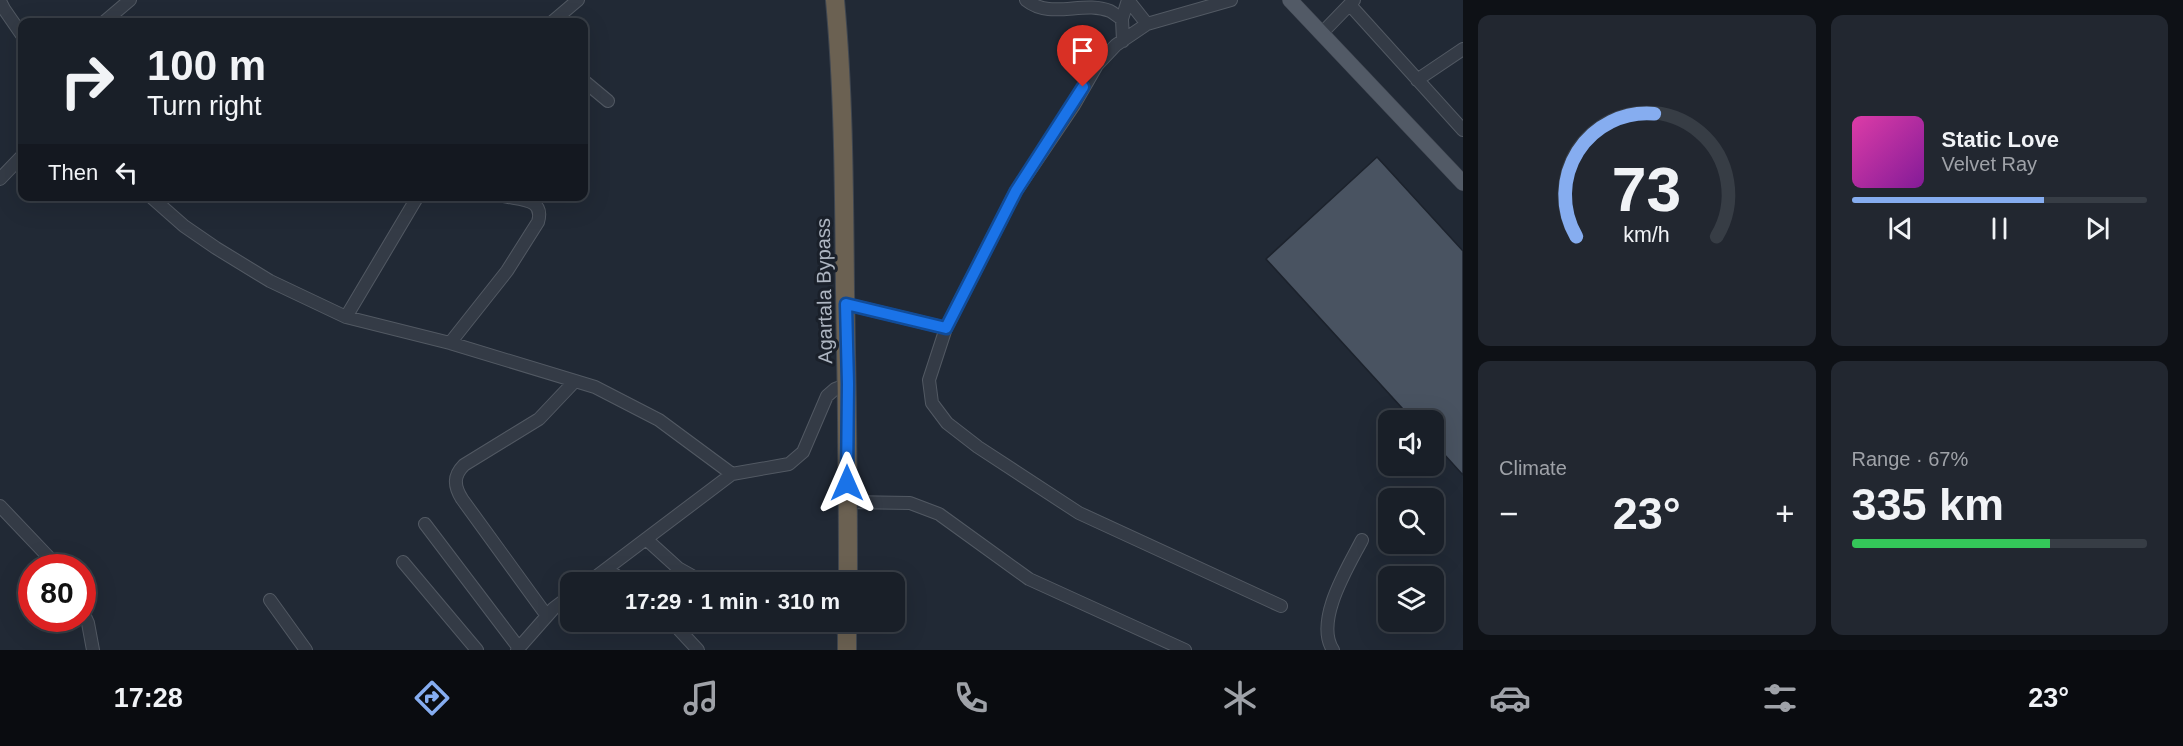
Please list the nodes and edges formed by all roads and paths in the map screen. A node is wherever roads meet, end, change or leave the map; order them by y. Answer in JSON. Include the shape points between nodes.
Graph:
{"nodes":[{"id":1,"x":130,"y":0,"type":"edge"},
{"id":2,"x":578,"y":0,"type":"edge"},
{"id":3,"x":835,"y":0,"type":"edge"},
{"id":4,"x":1026,"y":0,"type":"edge"},
{"id":5,"x":1231,"y":0,"type":"edge"},
{"id":6,"x":1290,"y":0,"type":"edge"},
{"id":7,"x":0,"y":1,"type":"edge"},
{"id":8,"x":1352,"y":2,"type":"edge"},
{"id":9,"x":109,"y":18,"type":"edge"},
{"id":10,"x":557,"y":18,"type":"edge"},
{"id":11,"x":1122,"y":19,"type":"junction"},
{"id":12,"x":1147,"y":24,"type":"junction"},
{"id":13,"x":18,"y":29,"type":"edge"},
{"id":14,"x":1322,"y":33,"type":"junction"},
{"id":15,"x":1123,"y":40,"type":"junction"},
{"id":16,"x":1463,"y":49,"type":"edge"},
{"id":17,"x":1418,"y":80,"type":"junction"},
{"id":18,"x":588,"y":84,"type":"edge"},
{"id":19,"x":608,"y":101,"type":"dead end"},
{"id":20,"x":1463,"y":130,"type":"edge"},
{"id":21,"x":18,"y":160,"type":"edge"},
{"id":22,"x":0,"y":179,"type":"edge"},
{"id":23,"x":1463,"y":183,"type":"edge"},
{"id":24,"x":156,"y":201,"type":"edge"},
{"id":25,"x":415,"y":201,"type":"edge"},
{"id":26,"x":527,"y":201,"type":"edge"},
{"id":27,"x":846,"y":304,"type":"junction"},
{"id":28,"x":346,"y":317,"type":"junction"},
{"id":29,"x":946,"y":328,"type":"junction"},
{"id":30,"x":450,"y":343,"type":"junction"},
{"id":31,"x":575,"y":381,"type":"junction"},
{"id":32,"x":848,"y":384,"type":"junction"},
{"id":33,"x":732,"y":474,"type":"junction"},
{"id":34,"x":847,"y":502,"type":"junction"},
{"id":35,"x":0,"y":506,"type":"edge"},
{"id":36,"x":425,"y":524,"type":"dead end"},
{"id":37,"x":646,"y":539,"type":"junction"},
{"id":38,"x":1362,"y":540,"type":"dead end"},
{"id":39,"x":46,"y":554,"type":"edge"},
{"id":40,"x":403,"y":562,"type":"dead end"},
{"id":41,"x":607,"y":569,"type":"junction"},
{"id":42,"x":603,"y":572,"type":"edge"},
{"id":43,"x":611,"y":572,"type":"edge"},
{"id":44,"x":685,"y":572,"type":"edge"},
{"id":45,"x":848,"y":572,"type":"edge"},
{"id":46,"x":270,"y":600,"type":"dead end"},
{"id":47,"x":560,"y":605,"type":"edge"},
{"id":48,"x":1281,"y":606,"type":"dead end"},
{"id":49,"x":547,"y":616,"type":"junction"},
{"id":50,"x":90,"y":632,"type":"edge"},
{"id":51,"x":681,"y":632,"type":"edge"},
{"id":52,"x":847,"y":632,"type":"edge"},
{"id":53,"x":518,"y":649,"type":"edge"},
{"id":54,"x":93,"y":650,"type":"edge"},
{"id":55,"x":306,"y":650,"type":"edge"},
{"id":56,"x":477,"y":650,"type":"edge"},
{"id":57,"x":698,"y":650,"type":"edge"},
{"id":58,"x":847,"y":650,"type":"edge"},
{"id":59,"x":1185,"y":650,"type":"edge"},
{"id":60,"x":1333,"y":650,"type":"edge"}],
"edges":[{"from":1,"to":9,"type":"street"},
{"from":2,"to":10,"type":"street"},
{"from":3,"to":27,"type":"highway","name":"Agartala Bypass","via":[[842,106]]},
{"from":4,"to":11,"type":"street","via":[[1043,9],[1108,10]]},
{"from":5,"to":12,"type":"street"},
{"from":6,"to":14,"type":"main road"},
{"from":7,"to":13,"type":"street"},
{"from":8,"to":14,"type":"street"},
{"from":8,"to":17,"type":"street"},
{"from":11,"to":12,"type":"street","via":[[1128,0]]},
{"from":11,"to":15,"type":"street"},
{"from":12,"to":15,"type":"street"},
{"from":14,"to":23,"type":"main road"},
{"from":15,"to":29,"type":"street","via":[[1097,65],[1016,191]]},
{"from":16,"to":17,"type":"street"},
{"from":17,"to":20,"type":"street"},
{"from":18,"to":19,"type":"street"},
{"from":21,"to":22,"type":"street"},
{"from":24,"to":28,"type":"street","via":[[216,249],[270,281]]},
{"from":25,"to":28,"type":"street"},
{"from":26,"to":30,"type":"street","via":[[537,206],[538,222],[507,271]]},
{"from":27,"to":29,"type":"street"},
{"from":27,"to":32,"type":"highway","name":"Agartala Bypass"},
{"from":28,"to":30,"type":"street"},
{"from":29,"to":48,"type":"street","via":[[929,380],[932,403],[946,423],[1079,513]]},
{"from":30,"to":31,"type":"street"},
{"from":31,"to":33,"type":"street","via":[[659,420]]},
{"from":31,"to":49,"type":"street","via":[[539,418],[464,465],[455,480],[462,499]]},
{"from":32,"to":33,"type":"street","via":[[827,396],[803,452],[789,464]]},
{"from":32,"to":34,"type":"highway","name":"Agartala Bypass"},
{"from":33,"to":37,"type":"street"},
{"from":34,"to":45,"type":"highway","name":"Agartala Bypass"},
{"from":34,"to":59,"type":"street","via":[[910,503],[939,514],[1029,579]]},
{"from":35,"to":39,"type":"street"},
{"from":36,"to":53,"type":"street"},
{"from":37,"to":41,"type":"street"},
{"from":37,"to":44,"type":"street"},
{"from":38,"to":60,"type":"street","via":[[1343,575],[1328,619],[1327,640]]},
{"from":40,"to":56,"type":"street"},
{"from":41,"to":42,"type":"street"},
{"from":41,"to":43,"type":"street"},
{"from":46,"to":55,"type":"street"},
{"from":47,"to":49,"type":"street"},
{"from":49,"to":53,"type":"street"},
{"from":50,"to":54,"type":"street"},
{"from":51,"to":57,"type":"street"},
{"from":52,"to":58,"type":"highway"}]}
